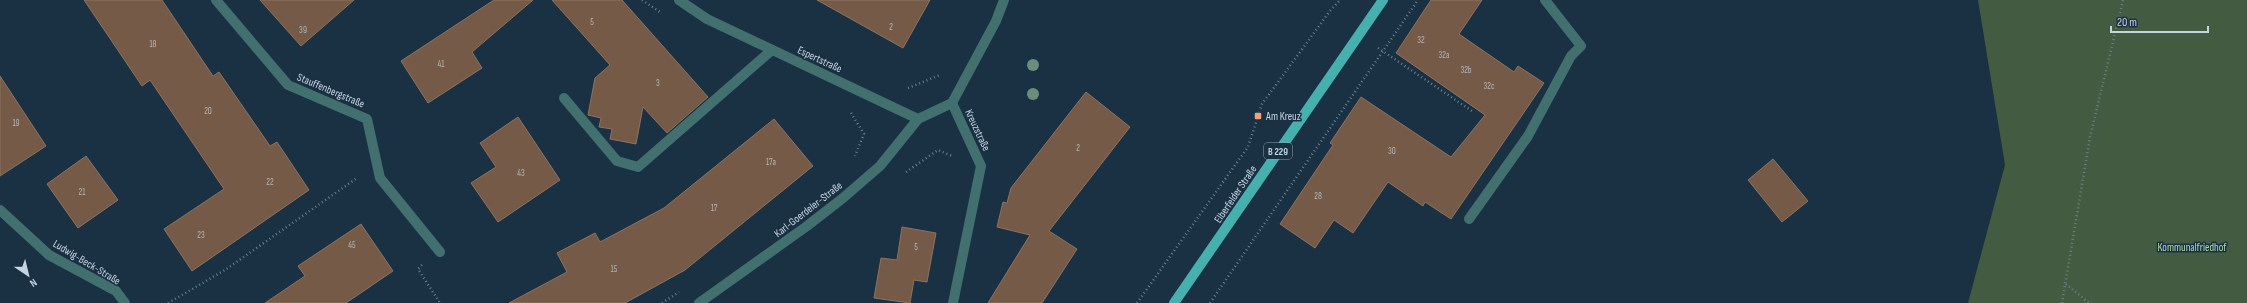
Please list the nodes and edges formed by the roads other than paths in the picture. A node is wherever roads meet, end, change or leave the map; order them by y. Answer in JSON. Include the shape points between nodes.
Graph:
{"nodes":[{"id":1,"x":216,"y":0,"type":"edge"},
{"id":2,"x":679,"y":0,"type":"edge"},
{"id":3,"x":1004,"y":0,"type":"edge"},
{"id":4,"x":1383,"y":0,"type":"edge"},
{"id":5,"x":1545,"y":0,"type":"edge"},
{"id":6,"x":772,"y":50,"type":"junction"},
{"id":7,"x":564,"y":98,"type":"dead end"},
{"id":8,"x":952,"y":102,"type":"junction"},
{"id":9,"x":918,"y":119,"type":"junction"},
{"id":10,"x":0,"y":210,"type":"edge"},
{"id":11,"x":1469,"y":219,"type":"dead end"},
{"id":12,"x":440,"y":252,"type":"road end"},
{"id":13,"x":125,"y":303,"type":"edge"},
{"id":14,"x":699,"y":303,"type":"edge"},
{"id":15,"x":952,"y":303,"type":"edge"},
{"id":16,"x":1174,"y":303,"type":"edge"}],
"edges":[{"from":1,"to":12,"type":"street","name":"Stauffenbergstraße","via":[[288,85],[367,119],[380,178]]},
{"from":2,"to":6,"type":"street","name":"Espertstraße","via":[[707,19]]},
{"from":3,"to":8,"type":"street","name":"Kreuzstraße","via":[[996,21]]},
{"from":4,"to":16,"type":"main road","name":"Elberfelder Straße","number":"B 229"},
{"from":5,"to":11,"type":"street","via":[[1581,46],[1571,56],[1528,136]]},
{"from":6,"to":7,"type":"street","via":[[638,167],[617,161]]},
{"from":6,"to":9,"type":"street","name":"Espertstraße"},
{"from":8,"to":9,"type":"street"},
{"from":8,"to":15,"type":"street","name":"Kreuzstraße","via":[[981,166]]},
{"from":9,"to":14,"type":"street","name":"Karl-Goerdeler-Straße","via":[[880,166],[854,189]]},
{"from":10,"to":13,"type":"street","name":"Ludwig-Beck-Straße","via":[[49,255],[116,291]]}]}
